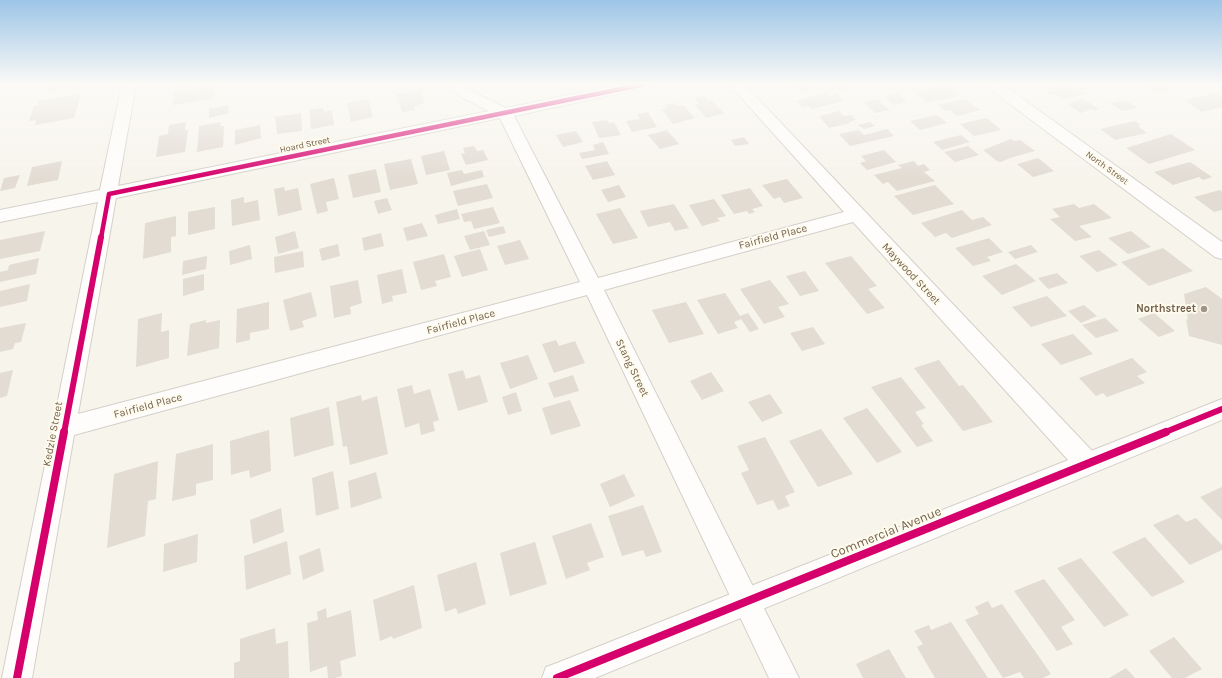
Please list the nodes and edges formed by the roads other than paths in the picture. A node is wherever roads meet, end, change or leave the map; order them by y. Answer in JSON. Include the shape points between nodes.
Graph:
{"nodes":[{"id":1,"x":123,"y":116,"type":"edge"},
{"id":2,"x":491,"y":116,"type":"edge"},
{"id":3,"x":506,"y":116,"type":"edge"},
{"id":4,"x":765,"y":116,"type":"edge"},
{"id":5,"x":1035,"y":116,"type":"edge"},
{"id":6,"x":109,"y":194,"type":"junction"},
{"id":7,"x":857,"y":215,"type":"junction"},
{"id":8,"x":0,"y":216,"type":"edge"},
{"id":9,"x":1222,"y":252,"type":"edge"},
{"id":10,"x":592,"y":286,"type":"junction"},
{"id":11,"x":1222,"y":409,"type":"edge"},
{"id":12,"x":64,"y":428,"type":"junction"},
{"id":13,"x":1087,"y":463,"type":"junction"},
{"id":14,"x":746,"y":601,"type":"junction"},
{"id":15,"x":17,"y":678,"type":"edge"},
{"id":16,"x":557,"y":678,"type":"edge"},
{"id":17,"x":784,"y":678,"type":"edge"}],
"edges":[{"from":1,"to":6,"type":"street","name":"Kedzie Street"},
{"from":2,"to":6,"type":"street","name":"Hoard Street"},
{"from":3,"to":10,"type":"street","name":"Stang Street"},
{"from":4,"to":7,"type":"street","name":"Maywood Street"},
{"from":5,"to":9,"type":"street","name":"North Street"},
{"from":6,"to":8,"type":"street","name":"Hoard Street"},
{"from":6,"to":12,"type":"street","name":"Kedzie Street"},
{"from":7,"to":10,"type":"street","name":"Fairfield Place"},
{"from":7,"to":13,"type":"street","name":"Maywood Street"},
{"from":10,"to":12,"type":"street","name":"Fairfield Place"},
{"from":10,"to":14,"type":"street","name":"Stang Street"},
{"from":11,"to":13,"type":"street","name":"Commercial Avenue"},
{"from":12,"to":15,"type":"street","name":"Kedzie Street"},
{"from":13,"to":14,"type":"street","name":"Commercial Avenue"},
{"from":14,"to":16,"type":"street","name":"Commercial Avenue"},
{"from":14,"to":17,"type":"street","name":"Stang Street"}]}
